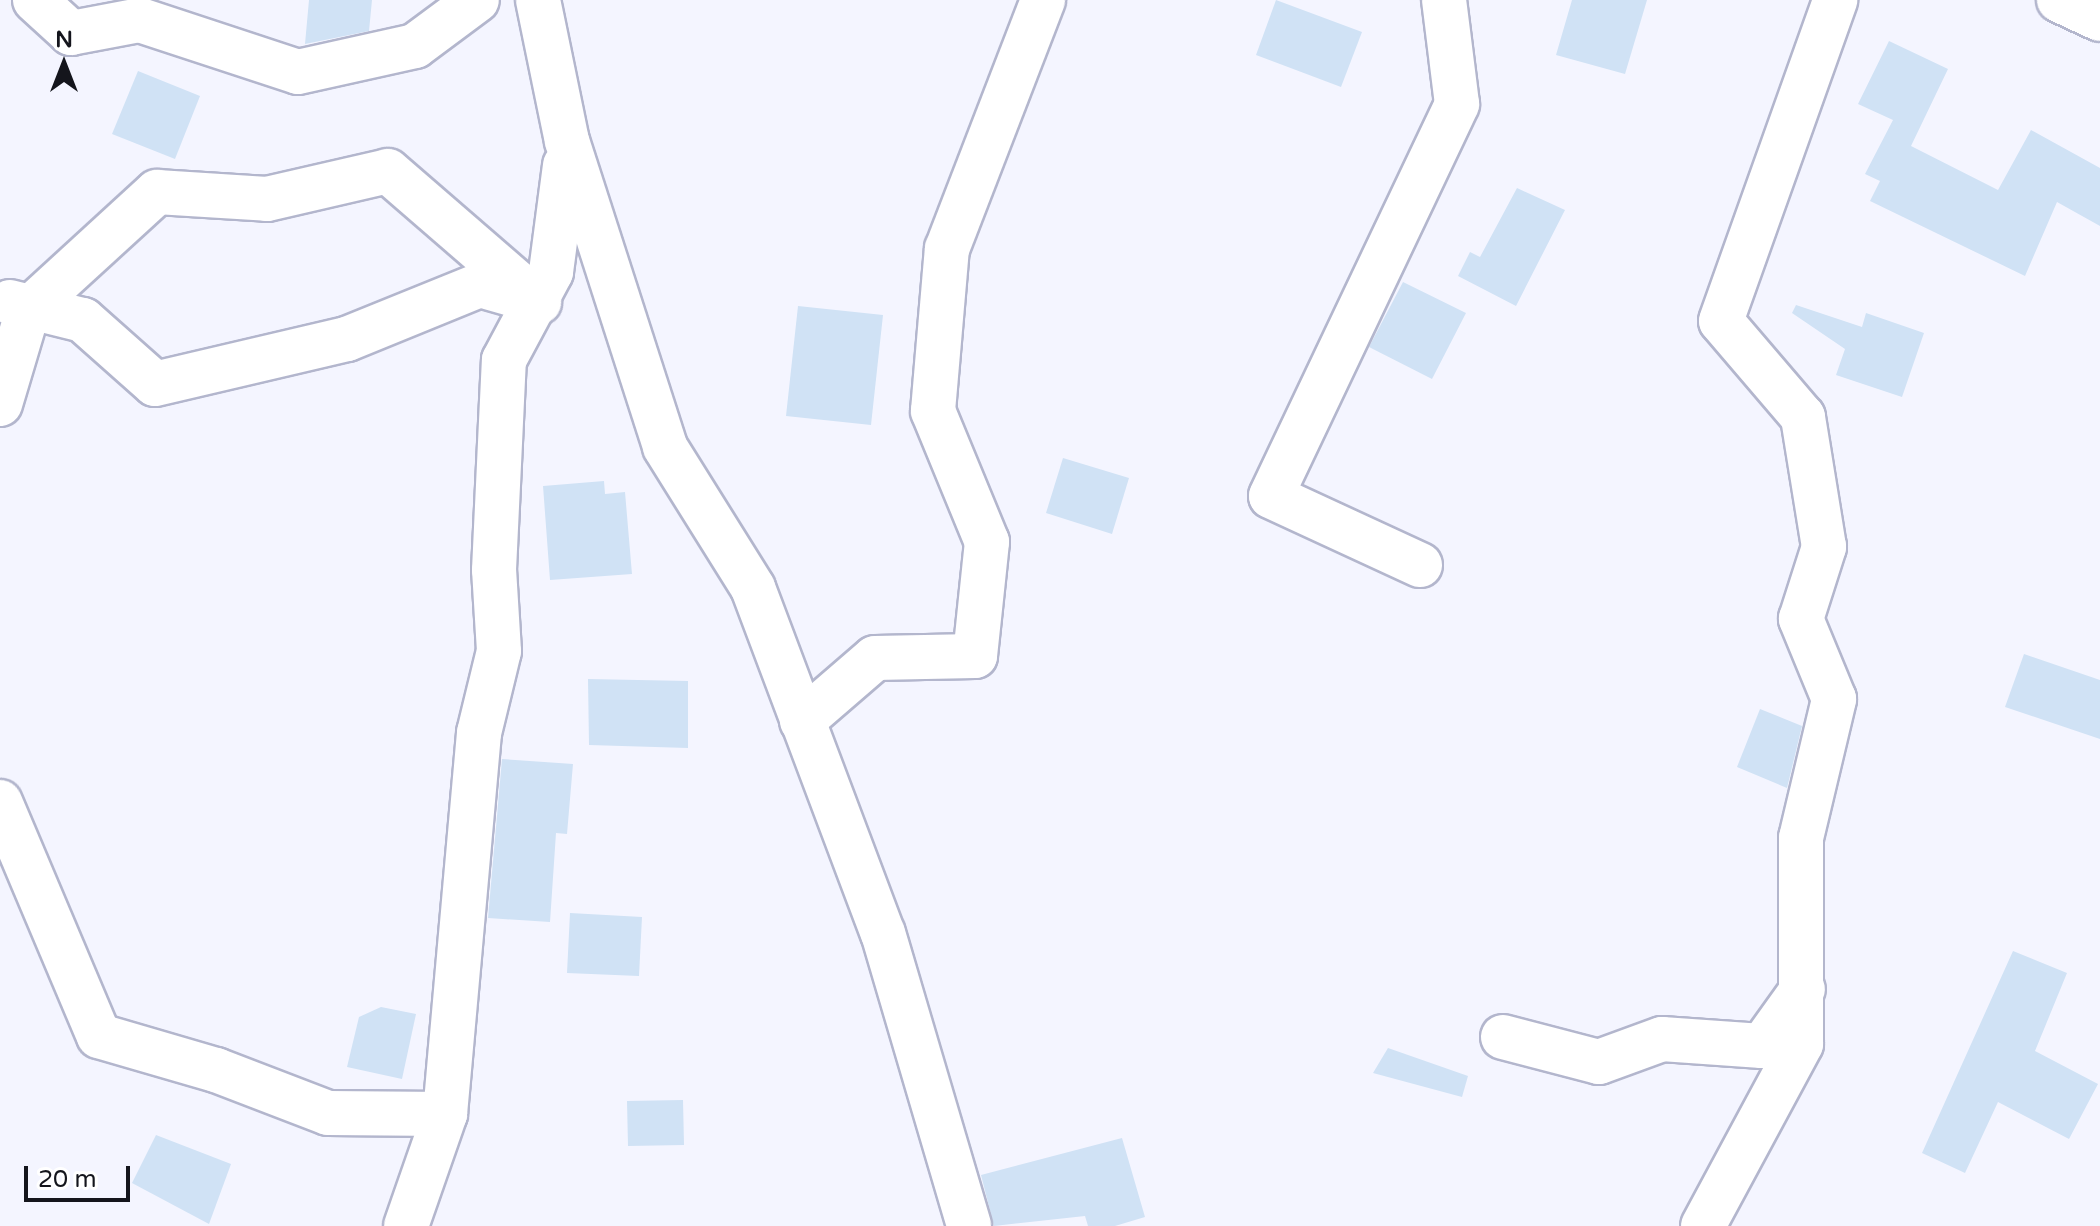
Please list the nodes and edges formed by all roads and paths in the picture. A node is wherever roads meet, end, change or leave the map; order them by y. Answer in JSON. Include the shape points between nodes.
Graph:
{"nodes":[{"id":1,"x":35,"y":0,"type":"edge"},
{"id":2,"x":477,"y":0,"type":"edge"},
{"id":3,"x":538,"y":0,"type":"edge"},
{"id":4,"x":1043,"y":0,"type":"edge"},
{"id":5,"x":1444,"y":0,"type":"edge"},
{"id":6,"x":1835,"y":0,"type":"edge"},
{"id":7,"x":2059,"y":0,"type":"edge"},
{"id":8,"x":2100,"y":19,"type":"edge"},
{"id":9,"x":567,"y":141,"type":"junction"},
{"id":10,"x":539,"y":302,"type":"junction"},
{"id":11,"x":14,"y":304,"type":"edge"},
{"id":12,"x":0,"y":404,"type":"edge"},
{"id":13,"x":1420,"y":565,"type":"dead end"},
{"id":14,"x":802,"y":721,"type":"junction"},
{"id":15,"x":0,"y":802,"type":"edge"},
{"id":16,"x":1803,"y":989,"type":"junction"},
{"id":17,"x":1503,"y":1037,"type":"dead end"},
{"id":18,"x":445,"y":1114,"type":"junction"},
{"id":19,"x":406,"y":1226,"type":"edge"},
{"id":20,"x":969,"y":1226,"type":"edge"},
{"id":21,"x":1703,"y":1226,"type":"edge"}],
"edges":[{"from":1,"to":2,"type":"street","via":[[71,33],[140,20],[298,72],[415,46]]},
{"from":3,"to":9,"type":"street"},
{"from":4,"to":14,"type":"street","via":[[947,249],[933,411],[987,542],[975,656],[875,658]]},
{"from":5,"to":13,"type":"street","via":[[1457,104],[1271,496]]},
{"from":6,"to":16,"type":"street","via":[[1721,321],[1803,417],[1824,547],[1801,619],[1834,699],[1801,838]]},
{"from":7,"to":8,"type":"street"},
{"from":9,"to":10,"type":"street","via":[[557,243]]},
{"from":9,"to":14,"type":"street","via":[[665,447],[753,588]]},
{"from":10,"to":11,"type":"street","via":[[480,285],[347,339],[155,384],[83,320]]},
{"from":10,"to":11,"type":"street","via":[[388,171],[267,199],[157,192]]},
{"from":10,"to":18,"type":"street","via":[[504,360],[494,570],[499,651],[479,733]]},
{"from":11,"to":12,"type":"street"},
{"from":14,"to":20,"type":"street","via":[[883,933]]},
{"from":15,"to":18,"type":"street","via":[[99,1036],[216,1070],[328,1113]]},
{"from":16,"to":17,"type":"street","via":[[1762,1046],[1662,1039],[1599,1062]]},
{"from":16,"to":21,"type":"street","via":[[1801,1044]]},
{"from":18,"to":19,"type":"street"}]}
